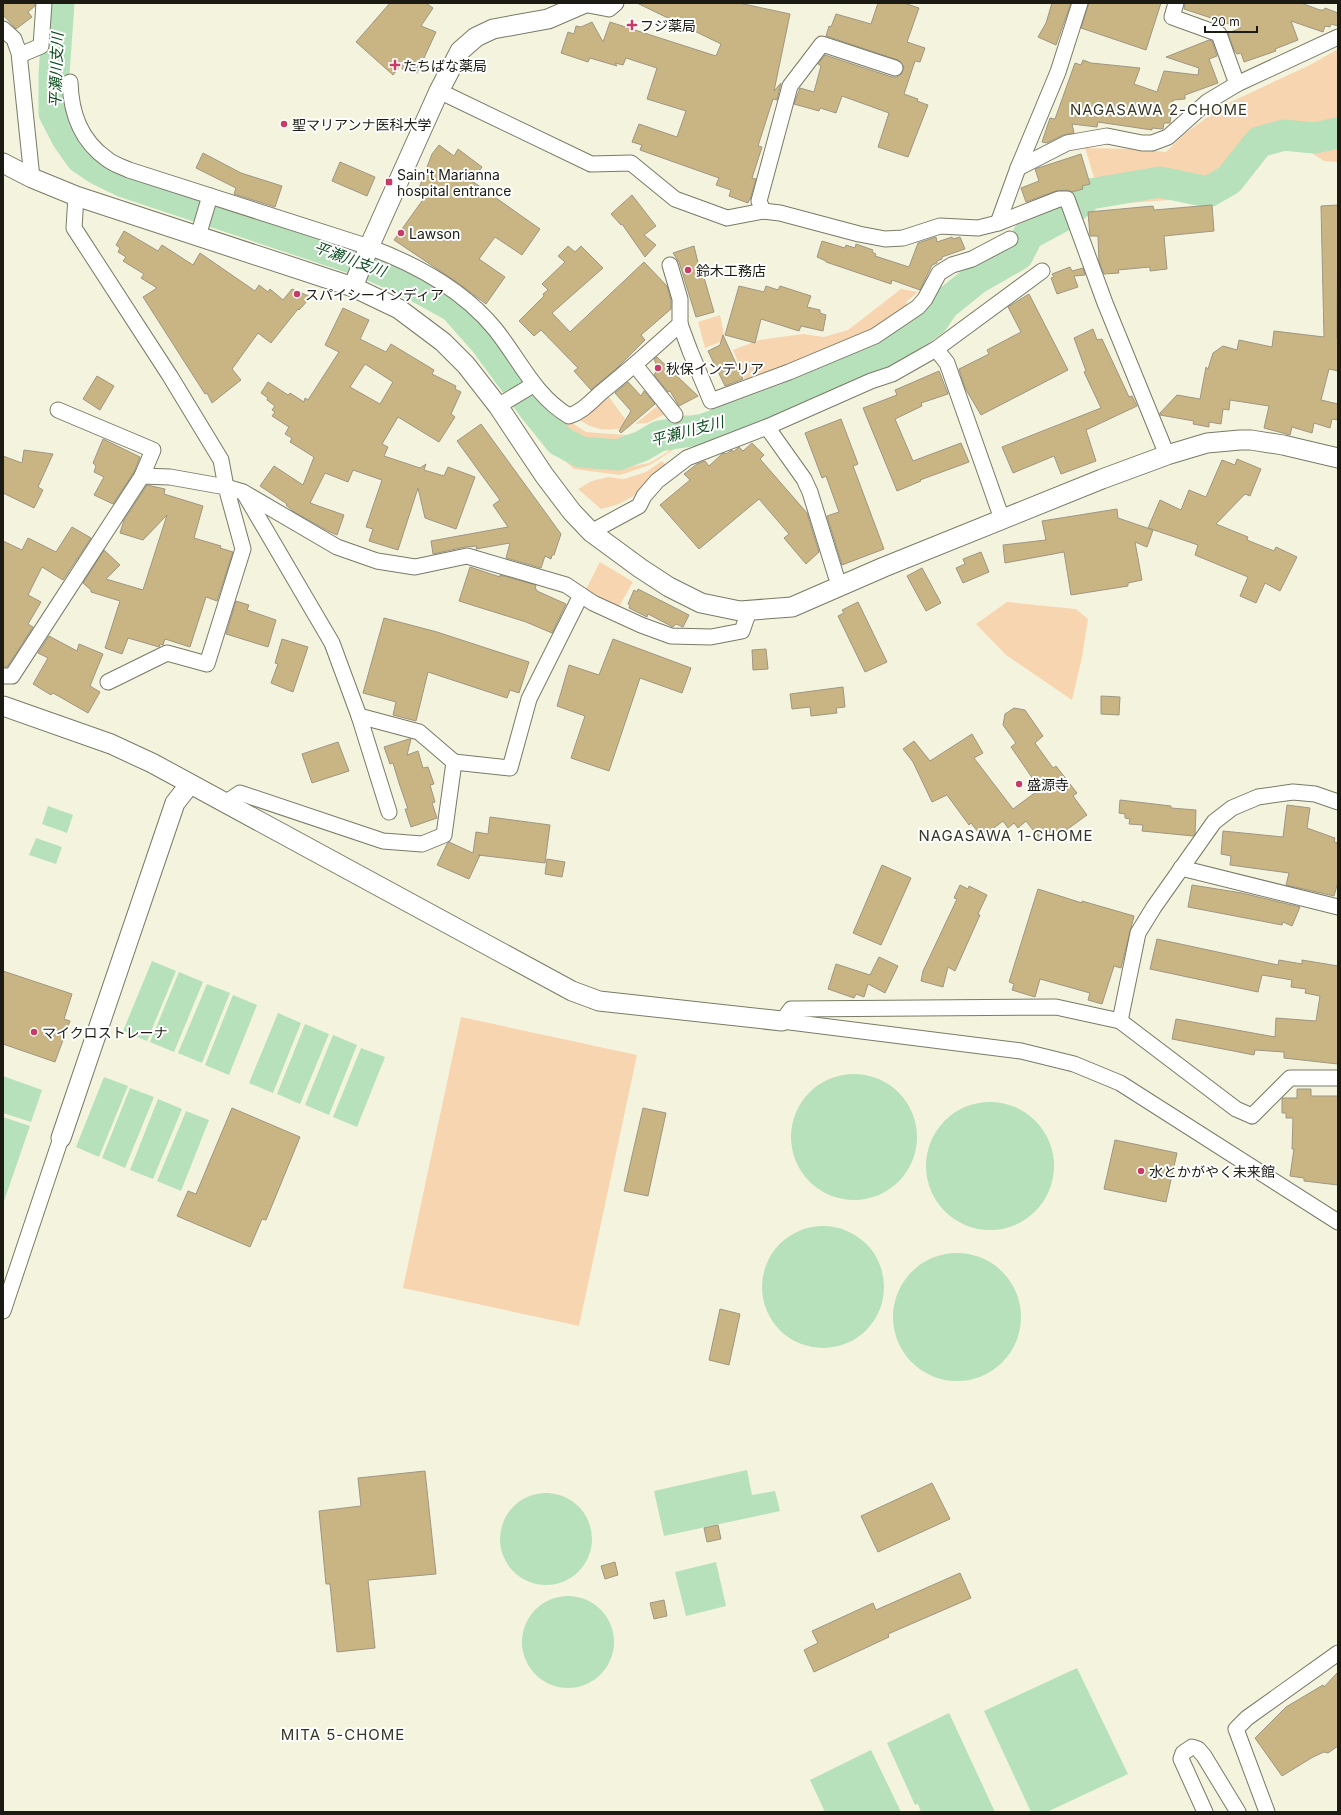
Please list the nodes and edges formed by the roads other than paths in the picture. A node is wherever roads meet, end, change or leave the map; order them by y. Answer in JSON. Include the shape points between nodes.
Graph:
{"nodes":[{"id":1,"x":44,"y":3,"type":"edge"},
{"id":2,"x":584,"y":3,"type":"edge"},
{"id":3,"x":616,"y":3,"type":"edge"},
{"id":4,"x":1080,"y":3,"type":"edge"},
{"id":5,"x":1176,"y":3,"type":"edge"},
{"id":6,"x":3,"y":29,"type":"edge"},
{"id":7,"x":1338,"y":37,"type":"edge"},
{"id":8,"x":20,"y":55,"type":"junction"},
{"id":9,"x":895,"y":68,"type":"dead end"},
{"id":10,"x":70,"y":82,"type":"dead end"},
{"id":11,"x":1237,"y":84,"type":"junction"},
{"id":12,"x":439,"y":91,"type":"junction"},
{"id":13,"x":3,"y":163,"type":"edge"},
{"id":14,"x":1018,"y":168,"type":"junction"},
{"id":15,"x":32,"y":178,"type":"junction"},
{"id":16,"x":76,"y":196,"type":"junction"},
{"id":17,"x":209,"y":199,"type":"junction"},
{"id":18,"x":763,"y":210,"type":"junction"},
{"id":19,"x":998,"y":223,"type":"junction"},
{"id":20,"x":200,"y":229,"type":"junction"},
{"id":21,"x":1010,"y":239,"type":"dead end"},
{"id":22,"x":670,"y":265,"type":"dead end"},
{"id":23,"x":361,"y":266,"type":"junction"},
{"id":24,"x":1042,"y":271,"type":"dead end"},
{"id":25,"x":680,"y":324,"type":"junction"},
{"id":26,"x":936,"y":349,"type":"junction"},
{"id":27,"x":635,"y":365,"type":"junction"},
{"id":28,"x":531,"y":387,"type":"junction"},
{"id":29,"x":498,"y":406,"type":"junction"},
{"id":30,"x":58,"y":410,"type":"dead end"},
{"id":31,"x":675,"y":415,"type":"dead end"},
{"id":32,"x":766,"y":427,"type":"junction"},
{"id":33,"x":1167,"y":455,"type":"junction"},
{"id":34,"x":1338,"y":458,"type":"edge"},
{"id":35,"x":142,"y":476,"type":"junction"},
{"id":36,"x":226,"y":487,"type":"junction"},
{"id":37,"x":243,"y":492,"type":"junction"},
{"id":38,"x":1002,"y":519,"type":"junction"},
{"id":39,"x":591,"y":532,"type":"junction"},
{"id":40,"x":841,"y":586,"type":"junction"},
{"id":41,"x":581,"y":595,"type":"junction"},
{"id":42,"x":748,"y":611,"type":"junction"},
{"id":43,"x":3,"y":676,"type":"edge"},
{"id":44,"x":108,"y":682,"type":"dead end"},
{"id":45,"x":3,"y":706,"type":"edge"},
{"id":46,"x":358,"y":716,"type":"junction"},
{"id":47,"x":454,"y":762,"type":"junction"},
{"id":48,"x":190,"y":784,"type":"junction"},
{"id":49,"x":225,"y":802,"type":"junction"},
{"id":50,"x":1338,"y":802,"type":"edge"},
{"id":51,"x":389,"y":812,"type":"dead end"},
{"id":52,"x":1181,"y":868,"type":"junction"},
{"id":53,"x":1338,"y":907,"type":"edge"},
{"id":54,"x":782,"y":1021,"type":"junction"},
{"id":55,"x":1120,"y":1021,"type":"junction"},
{"id":56,"x":1338,"y":1078,"type":"edge"},
{"id":57,"x":61,"y":1138,"type":"joint"},
{"id":58,"x":1338,"y":1222,"type":"edge"},
{"id":59,"x":3,"y":1311,"type":"edge"},
{"id":60,"x":1338,"y":1653,"type":"edge"},
{"id":61,"x":1205,"y":1812,"type":"edge"},
{"id":62,"x":1238,"y":1812,"type":"edge"},
{"id":63,"x":1268,"y":1812,"type":"edge"}],
"edges":[{"from":1,"to":8,"type":"street","via":[[41,46]]},
{"from":2,"to":3,"type":"street","via":[[609,9]]},
{"from":2,"to":12,"type":"street","via":[[548,19],[494,28],[476,37],[460,51]]},
{"from":4,"to":14,"type":"street","via":[[1058,72]]},
{"from":5,"to":11,"type":"street","via":[[1172,18],[1219,34]]},
{"from":6,"to":8,"type":"street","via":[[14,39]]},
{"from":7,"to":11,"type":"street"},
{"from":8,"to":15,"type":"street"},
{"from":9,"to":18,"type":"street","via":[[822,44],[790,86],[759,202]]},
{"from":10,"to":17,"type":"street","via":[[71,102],[78,124],[89,143],[107,160]]},
{"from":11,"to":14,"type":"street","via":[[1207,102],[1168,137],[1152,144],[1107,136],[1067,144]]},
{"from":12,"to":18,"type":"street","via":[[592,164],[631,163],[676,199],[727,218]]},
{"from":12,"to":23,"type":"street"},
{"from":13,"to":15,"type":"street"},
{"from":14,"to":19,"type":"street"},
{"from":15,"to":16,"type":"street"},
{"from":16,"to":20,"type":"street"},
{"from":16,"to":36,"type":"street","via":[[74,228],[221,460]]},
{"from":17,"to":20,"type":"street"},
{"from":17,"to":23,"type":"street"},
{"from":18,"to":19,"type":"street","via":[[885,239],[903,238],[940,226],[978,228]]},
{"from":19,"to":33,"type":"street","via":[[1059,199],[1067,199],[1105,303]]},
{"from":20,"to":23,"type":"street"},
{"from":21,"to":25,"type":"street","via":[[939,273],[918,307],[875,336],[711,401]]},
{"from":22,"to":25,"type":"street","via":[[680,299]]},
{"from":23,"to":28,"type":"street","via":[[405,261],[445,286],[486,318],[518,360]]},
{"from":23,"to":29,"type":"street","via":[[399,309],[444,342]]},
{"from":24,"to":26,"type":"street"},
{"from":25,"to":27,"type":"street"},
{"from":26,"to":32,"type":"street","via":[[892,374]]},
{"from":26,"to":38,"type":"street","via":[[948,363]]},
{"from":27,"to":28,"type":"street","via":[[579,413],[569,416]]},
{"from":27,"to":31,"type":"street"},
{"from":28,"to":29,"type":"street"},
{"from":29,"to":39,"type":"street","via":[[544,475]]},
{"from":30,"to":35,"type":"street","via":[[153,450]]},
{"from":32,"to":39,"type":"street","via":[[686,458],[657,481],[639,506]]},
{"from":32,"to":40,"type":"street","via":[[804,479]]},
{"from":33,"to":34,"type":"street","via":[[1207,443],[1240,440],[1283,445]]},
{"from":33,"to":38,"type":"street"},
{"from":35,"to":36,"type":"street","via":[[170,477]]},
{"from":35,"to":43,"type":"street","via":[[12,676]]},
{"from":36,"to":37,"type":"street"},
{"from":36,"to":44,"type":"street","via":[[243,549],[207,664],[167,653]]},
{"from":37,"to":41,"type":"street","via":[[337,547],[377,561],[415,567],[466,556],[566,585]]},
{"from":37,"to":46,"type":"street","via":[[332,643]]},
{"from":38,"to":40,"type":"street"},
{"from":39,"to":42,"type":"street","via":[[669,587],[701,603]]},
{"from":40,"to":42,"type":"street","via":[[792,607]]},
{"from":41,"to":42,"type":"street","via":[[593,603],[671,636],[711,637],[742,631]]},
{"from":41,"to":47,"type":"street","via":[[529,699],[510,768]]},
{"from":45,"to":48,"type":"street","via":[[111,744]]},
{"from":46,"to":47,"type":"street","via":[[419,732]]},
{"from":46,"to":51,"type":"street"},
{"from":47,"to":49,"type":"street","via":[[444,835],[422,844],[383,841],[240,793]]},
{"from":48,"to":49,"type":"street"},
{"from":48,"to":57,"type":"street","via":[[175,803]]},
{"from":49,"to":54,"type":"street","via":[[572,991],[599,1001]]},
{"from":50,"to":52,"type":"street","via":[[1315,794],[1293,792],[1258,797],[1232,808],[1214,822]]},
{"from":52,"to":53,"type":"street"},
{"from":52,"to":55,"type":"street","via":[[1138,933]]},
{"from":54,"to":55,"type":"street","via":[[791,1009],[1056,1008]]},
{"from":54,"to":58,"type":"street","via":[[1021,1051],[1074,1064],[1120,1083]]},
{"from":55,"to":56,"type":"street","via":[[1236,1109],[1252,1116],[1290,1078]]},
{"from":57,"to":59,"type":"street"},
{"from":60,"to":63,"type":"street","via":[[1247,1718],[1236,1729]]},
{"from":61,"to":62,"type":"street","via":[[1181,1759],[1182,1753],[1192,1747],[1204,1756]]}]}
